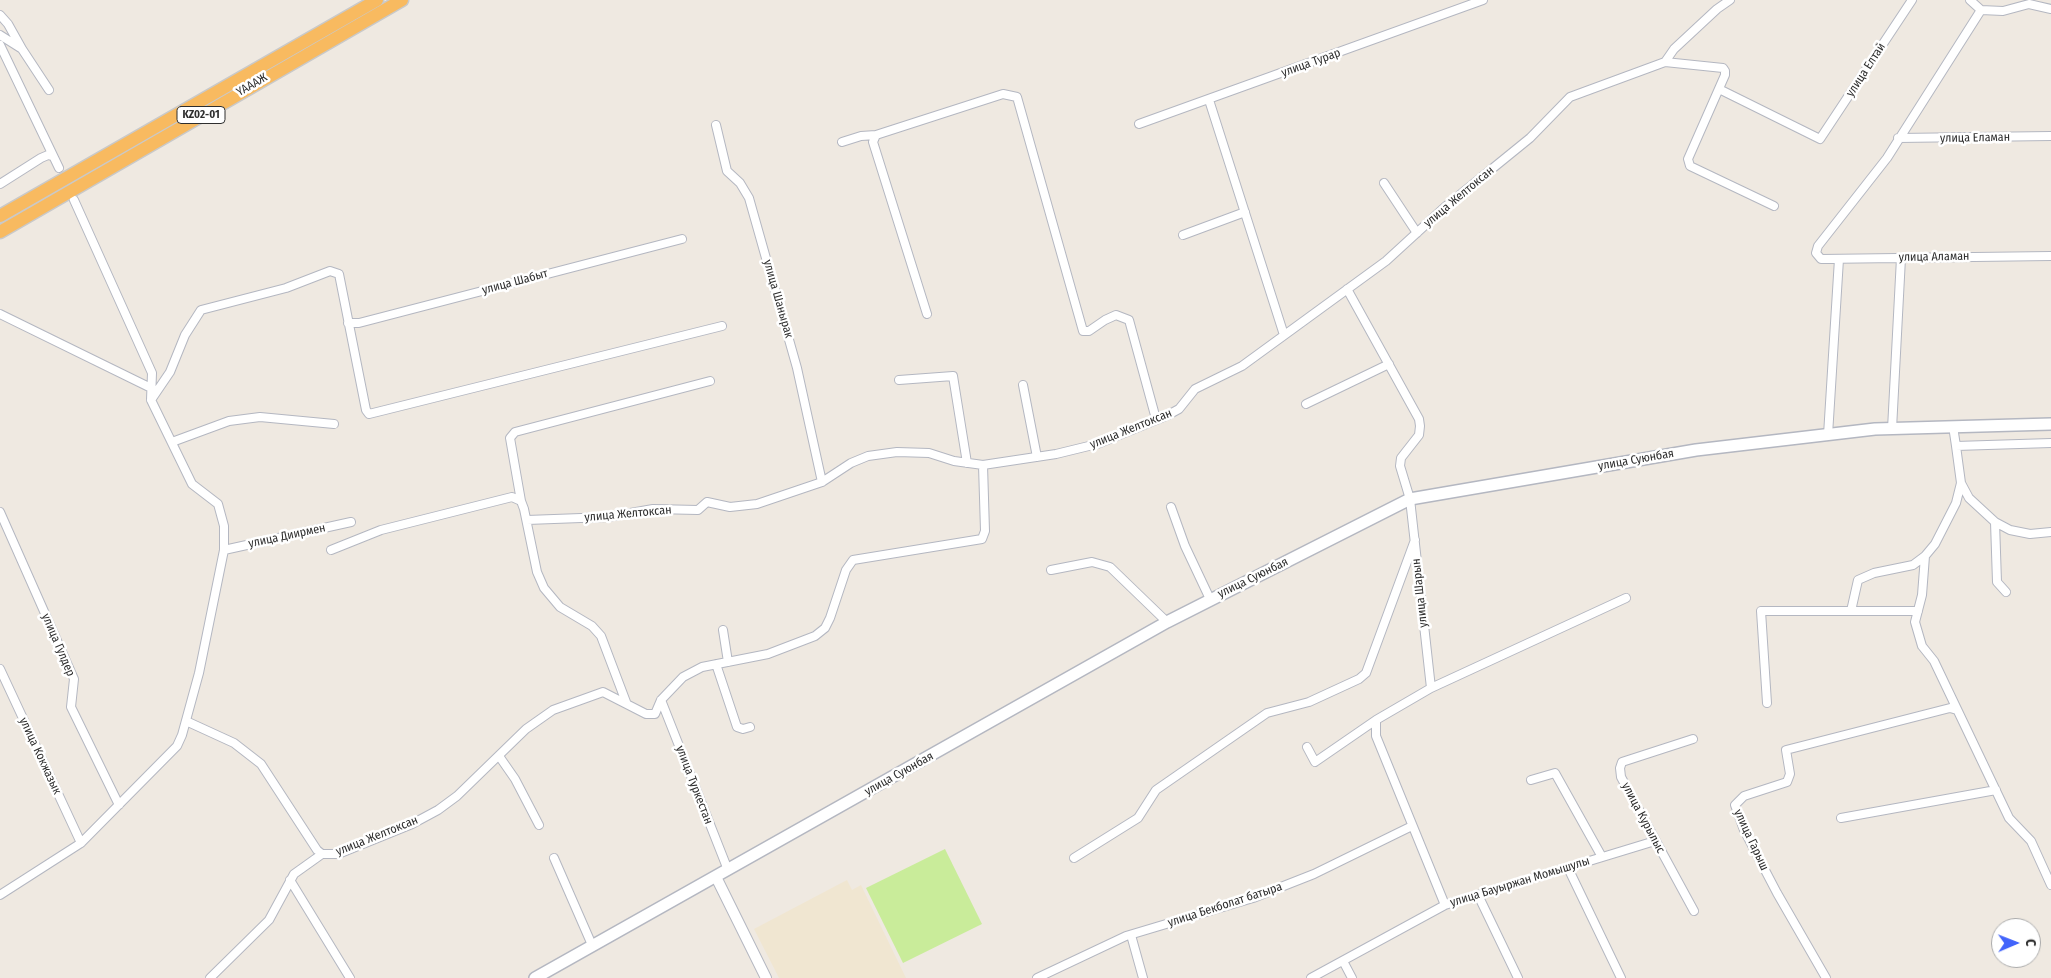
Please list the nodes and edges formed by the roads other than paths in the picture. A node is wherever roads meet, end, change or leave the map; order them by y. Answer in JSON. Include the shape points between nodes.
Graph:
{"nodes":[{"id":1,"x":377,"y":0,"type":"edge"},
{"id":2,"x":402,"y":0,"type":"edge"},
{"id":3,"x":1483,"y":0,"type":"edge"},
{"id":4,"x":1730,"y":0,"type":"edge"},
{"id":5,"x":1912,"y":0,"type":"edge"},
{"id":6,"x":1970,"y":0,"type":"edge"},
{"id":7,"x":2051,"y":9,"type":"edge"},
{"id":8,"x":1981,"y":10,"type":"junction"},
{"id":9,"x":0,"y":15,"type":"edge"},
{"id":10,"x":0,"y":34,"type":"edge"},
{"id":11,"x":0,"y":45,"type":"edge"},
{"id":12,"x":22,"y":49,"type":"junction"},
{"id":13,"x":1666,"y":62,"type":"junction"},
{"id":14,"x":1719,"y":89,"type":"junction"},
{"id":15,"x":49,"y":90,"type":"dead end"},
{"id":16,"x":1209,"y":100,"type":"junction"},
{"id":17,"x":1139,"y":124,"type":"dead end"},
{"id":18,"x":716,"y":125,"type":"dead end"},
{"id":19,"x":876,"y":135,"type":"junction"},
{"id":20,"x":2051,"y":136,"type":"edge"},
{"id":21,"x":1898,"y":138,"type":"junction"},
{"id":22,"x":842,"y":142,"type":"dead end"},
{"id":23,"x":53,"y":156,"type":"junction"},
{"id":24,"x":58,"y":168,"type":"dead end"},
{"id":25,"x":1384,"y":183,"type":"dead end"},
{"id":26,"x":0,"y":184,"type":"edge"},
{"id":27,"x":74,"y":200,"type":"dead end"},
{"id":28,"x":1774,"y":206,"type":"dead end"},
{"id":29,"x":1245,"y":212,"type":"junction"},
{"id":30,"x":0,"y":216,"type":"edge"},
{"id":31,"x":0,"y":232,"type":"edge"},
{"id":32,"x":1416,"y":233,"type":"junction"},
{"id":33,"x":1183,"y":235,"type":"dead end"},
{"id":34,"x":682,"y":239,"type":"dead end"},
{"id":35,"x":2051,"y":256,"type":"edge"},
{"id":36,"x":1901,"y":258,"type":"junction"},
{"id":37,"x":1839,"y":259,"type":"junction"},
{"id":38,"x":1348,"y":289,"type":"junction"},
{"id":39,"x":0,"y":314,"type":"edge"},
{"id":40,"x":927,"y":314,"type":"dead end"},
{"id":41,"x":348,"y":323,"type":"junction"},
{"id":42,"x":722,"y":326,"type":"dead end"},
{"id":43,"x":1284,"y":335,"type":"junction"},
{"id":44,"x":1389,"y":364,"type":"junction"},
{"id":45,"x":899,"y":380,"type":"dead end"},
{"id":46,"x":710,"y":381,"type":"dead end"},
{"id":47,"x":1023,"y":385,"type":"dead end"},
{"id":48,"x":151,"y":388,"type":"junction"},
{"id":49,"x":151,"y":400,"type":"junction"},
{"id":50,"x":1306,"y":404,"type":"dead end"},
{"id":51,"x":1156,"y":419,"type":"junction"},
{"id":52,"x":334,"y":424,"type":"dead end"},
{"id":53,"x":2051,"y":424,"type":"edge"},
{"id":54,"x":1953,"y":426,"type":"junction"},
{"id":55,"x":1892,"y":429,"type":"junction"},
{"id":56,"x":1828,"y":435,"type":"junction"},
{"id":57,"x":172,"y":442,"type":"junction"},
{"id":58,"x":2051,"y":443,"type":"edge"},
{"id":59,"x":1956,"y":446,"type":"junction"},
{"id":60,"x":1037,"y":457,"type":"junction"},
{"id":61,"x":968,"y":463,"type":"junction"},
{"id":62,"x":983,"y":465,"type":"junction"},
{"id":63,"x":822,"y":482,"type":"junction"},
{"id":64,"x":1961,"y":483,"type":"junction"},
{"id":65,"x":1410,"y":499,"type":"junction"},
{"id":66,"x":521,"y":501,"type":"junction"},
{"id":67,"x":1171,"y":507,"type":"dead end"},
{"id":68,"x":0,"y":512,"type":"edge"},
{"id":69,"x":527,"y":520,"type":"junction"},
{"id":70,"x":351,"y":522,"type":"dead end"},
{"id":71,"x":1994,"y":522,"type":"junction"},
{"id":72,"x":2051,"y":532,"type":"edge"},
{"id":73,"x":1414,"y":540,"type":"junction"},
{"id":74,"x":224,"y":550,"type":"junction"},
{"id":75,"x":331,"y":550,"type":"dead end"},
{"id":76,"x":1925,"y":556,"type":"junction"},
{"id":77,"x":1051,"y":570,"type":"dead end"},
{"id":78,"x":2006,"y":592,"type":"dead end"},
{"id":79,"x":1626,"y":598,"type":"dead end"},
{"id":80,"x":1210,"y":599,"type":"junction"},
{"id":81,"x":1851,"y":611,"type":"junction"},
{"id":82,"x":1918,"y":611,"type":"junction"},
{"id":83,"x":1167,"y":622,"type":"junction"},
{"id":84,"x":723,"y":630,"type":"dead end"},
{"id":85,"x":728,"y":662,"type":"junction"},
{"id":86,"x":716,"y":664,"type":"junction"},
{"id":87,"x":0,"y":669,"type":"edge"},
{"id":88,"x":1431,"y":688,"type":"junction"},
{"id":89,"x":661,"y":700,"type":"junction"},
{"id":90,"x":626,"y":702,"type":"junction"},
{"id":91,"x":1766,"y":703,"type":"dead end"},
{"id":92,"x":1957,"y":710,"type":"junction"},
{"id":93,"x":1376,"y":720,"type":"junction"},
{"id":94,"x":186,"y":721,"type":"junction"},
{"id":95,"x":750,"y":727,"type":"dead end"},
{"id":96,"x":1693,"y":738,"type":"dead end"},
{"id":97,"x":1307,"y":747,"type":"dead end"},
{"id":98,"x":499,"y":756,"type":"junction"},
{"id":99,"x":1531,"y":780,"type":"dead end"},
{"id":100,"x":1996,"y":790,"type":"junction"},
{"id":101,"x":119,"y":805,"type":"junction"},
{"id":102,"x":1841,"y":818,"type":"dead end"},
{"id":103,"x":539,"y":825,"type":"dead end"},
{"id":104,"x":1412,"y":826,"type":"junction"},
{"id":105,"x":1655,"y":841,"type":"junction"},
{"id":106,"x":81,"y":843,"type":"junction"},
{"id":107,"x":322,"y":854,"type":"junction"},
{"id":108,"x":1602,"y":857,"type":"junction"},
{"id":109,"x":554,"y":858,"type":"dead end"},
{"id":110,"x":1074,"y":858,"type":"dead end"},
{"id":111,"x":1568,"y":868,"type":"junction"},
{"id":112,"x":728,"y":870,"type":"junction"},
{"id":113,"x":716,"y":877,"type":"junction"},
{"id":114,"x":290,"y":880,"type":"junction"},
{"id":115,"x":2051,"y":885,"type":"edge"},
{"id":116,"x":0,"y":895,"type":"edge"},
{"id":117,"x":1478,"y":895,"type":"junction"},
{"id":118,"x":1445,"y":905,"type":"junction"},
{"id":119,"x":1694,"y":911,"type":"dead end"},
{"id":120,"x":1131,"y":935,"type":"junction"},
{"id":121,"x":592,"y":945,"type":"junction"},
{"id":122,"x":1343,"y":961,"type":"junction"},
{"id":123,"x":210,"y":978,"type":"edge"},
{"id":124,"x":350,"y":978,"type":"edge"},
{"id":125,"x":535,"y":978,"type":"edge"},
{"id":126,"x":766,"y":978,"type":"edge"},
{"id":127,"x":1036,"y":978,"type":"edge"},
{"id":128,"x":1142,"y":978,"type":"edge"},
{"id":129,"x":1311,"y":978,"type":"edge"},
{"id":130,"x":1352,"y":978,"type":"edge"},
{"id":131,"x":1518,"y":978,"type":"edge"},
{"id":132,"x":1621,"y":978,"type":"edge"},
{"id":133,"x":1826,"y":978,"type":"edge"}],
"edges":[{"from":1,"to":30,"type":"highway","name":"ҮАААЖ","number":"KZ02-01"},
{"from":2,"to":31,"type":"highway","name":"ҮАААЖ","number":"KZ02-01"},
{"from":3,"to":16,"type":"street","name":"улица Турар"},
{"from":4,"to":13,"type":"street","via":[[1674,49]]},
{"from":5,"to":14,"type":"street","name":"улица Елтай","via":[[1820,139]]},
{"from":6,"to":8,"type":"street"},
{"from":7,"to":8,"type":"street","via":[[2029,4],[2003,11]]},
{"from":8,"to":21,"type":"street"},
{"from":9,"to":12,"type":"street"},
{"from":10,"to":12,"type":"street"},
{"from":11,"to":23,"type":"street"},
{"from":12,"to":15,"type":"street"},
{"from":13,"to":14,"type":"street","via":[[1723,68],[1725,75]]},
{"from":13,"to":32,"type":"street","name":"улица Желтоксан","via":[[1570,97],[1530,138]]},
{"from":14,"to":28,"type":"street","via":[[1688,163]]},
{"from":16,"to":17,"type":"street","name":"улица Турар"},
{"from":16,"to":29,"type":"street"},
{"from":18,"to":63,"type":"street","name":"улица Шанырак","via":[[727,171],[749,198],[797,368]]},
{"from":19,"to":22,"type":"street"},
{"from":19,"to":40,"type":"street","via":[[873,142]]},
{"from":19,"to":51,"type":"street","via":[[1003,94],[1017,97],[1083,331],[1090,331],[1116,315],[1129,320]]},
{"from":20,"to":21,"type":"street","name":"улица Еламан"},
{"from":21,"to":37,"type":"street","name":"улица Аламан","via":[[1887,158],[1818,246],[1817,256],[1821,259]]},
{"from":23,"to":24,"type":"street"},
{"from":23,"to":26,"type":"street","via":[[41,158]]},
{"from":25,"to":32,"type":"street"},
{"from":27,"to":48,"type":"street","via":[[152,373]]},
{"from":29,"to":33,"type":"street"},
{"from":29,"to":43,"type":"street"},
{"from":32,"to":38,"type":"street","name":"улица Желтоксан","via":[[1386,261]]},
{"from":34,"to":41,"type":"street","name":"улица Шабыт"},
{"from":35,"to":36,"type":"street","name":"улица Аламан"},
{"from":36,"to":37,"type":"street","name":"улица Аламан"},
{"from":36,"to":55,"type":"street"},
{"from":37,"to":56,"type":"street"},
{"from":38,"to":43,"type":"street","name":"улица Желтоксан"},
{"from":38,"to":44,"type":"street"},
{"from":39,"to":48,"type":"street"},
{"from":41,"to":42,"type":"street","via":[[369,414]]},
{"from":41,"to":49,"type":"street","via":[[339,274],[330,271],[286,288],[201,310],[185,335],[170,372]]},
{"from":43,"to":51,"type":"street","name":"улица Желтоксан","via":[[1242,366],[1195,389],[1179,409]]},
{"from":44,"to":50,"type":"street"},
{"from":44,"to":65,"type":"street","name":"улица Шарын","via":[[1420,426],[1419,435],[1401,458],[1400,466]]},
{"from":45,"to":61,"type":"street","via":[[953,376]]},
{"from":46,"to":66,"type":"street","via":[[514,432],[510,438]]},
{"from":47,"to":60,"type":"street"},
{"from":48,"to":49,"type":"street"},
{"from":49,"to":57,"type":"street"},
{"from":51,"to":60,"type":"street","name":"улица Желтоксан","via":[[1097,444]]},
{"from":52,"to":57,"type":"street","via":[[260,417],[229,421]]},
{"from":53,"to":54,"type":"main road","name":"улица Суюнбая"},
{"from":54,"to":55,"type":"main road","name":"улица Суюнбая"},
{"from":54,"to":59,"type":"street"},
{"from":55,"to":56,"type":"main road","name":"улица Суюнбая"},
{"from":56,"to":65,"type":"main road","name":"улица Суюнбая","via":[[1696,450]]},
{"from":57,"to":74,"type":"street","via":[[192,484],[218,504],[224,526]]},
{"from":58,"to":59,"type":"street"},
{"from":59,"to":64,"type":"street"},
{"from":60,"to":62,"type":"street","name":"улица Желтоксан"},
{"from":61,"to":62,"type":"street","name":"улица Желтоксан"},
{"from":61,"to":63,"type":"street","name":"улица Желтоксан","via":[[930,453],[898,452],[868,456]]},
{"from":62,"to":85,"type":"street","name":"улица Желтоксан","via":[[985,532],[982,539],[853,560],[846,570],[825,628],[816,636],[768,654]]},
{"from":63,"to":69,"type":"street","name":"улица Желтоксан","via":[[756,504],[730,507],[707,502],[698,510],[653,509],[608,517]]},
{"from":64,"to":71,"type":"street","via":[[1969,498]]},
{"from":64,"to":76,"type":"street","via":[[1945,529]]},
{"from":65,"to":73,"type":"street","name":"улица Шарын"},
{"from":65,"to":80,"type":"main road","name":"улица Суюнбая"},
{"from":66,"to":69,"type":"street"},
{"from":66,"to":75,"type":"street","via":[[512,497],[381,530]]},
{"from":67,"to":80,"type":"street"},
{"from":68,"to":101,"type":"street","name":"улица Гулдер","via":[[74,678],[71,707]]},
{"from":69,"to":90,"type":"street","via":[[537,572],[544,588],[560,607],[592,626],[601,636]]},
{"from":70,"to":74,"type":"street","name":"улица Диирмен"},
{"from":71,"to":72,"type":"street","via":[[2010,530],[2030,534]]},
{"from":71,"to":78,"type":"street","via":[[1997,582]]},
{"from":73,"to":88,"type":"street","name":"улица Шарын"},
{"from":73,"to":110,"type":"street","via":[[1366,673],[1309,702],[1267,713],[1156,790],[1138,818]]},
{"from":74,"to":94,"type":"street"},
{"from":76,"to":81,"type":"street","via":[[1913,565],[1858,580]]},
{"from":76,"to":82,"type":"street"},
{"from":77,"to":83,"type":"street","via":[[1092,562],[1110,567]]},
{"from":79,"to":88,"type":"street"},
{"from":80,"to":83,"type":"main road","name":"улица Суюнбая"},
{"from":81,"to":82,"type":"street"},
{"from":81,"to":91,"type":"street","via":[[1761,611]]},
{"from":82,"to":92,"type":"street","via":[[1915,622],[1922,646],[1934,661]]},
{"from":83,"to":112,"type":"main road","name":"улица Суюнбая"},
{"from":84,"to":85,"type":"street"},
{"from":85,"to":86,"type":"street","name":"улица Желтоксан"},
{"from":86,"to":89,"type":"street","name":"улица Желтоксан","via":[[683,677]]},
{"from":86,"to":95,"type":"street","via":[[737,727],[740,730]]},
{"from":87,"to":106,"type":"street","name":"улица Кокжазык"},
{"from":88,"to":93,"type":"street"},
{"from":89,"to":90,"type":"street","name":"улица Желтоксан","via":[[655,714],[650,715]]},
{"from":89,"to":112,"type":"street","name":"улица Туркестан"},
{"from":90,"to":98,"type":"street","name":"улица Желтоксан","via":[[611,694],[597,692],[553,710],[526,729]]},
{"from":92,"to":100,"type":"street"},
{"from":92,"to":133,"type":"street","name":"улица Гарыш","via":[[1950,708],[1786,750],[1790,774],[1787,782],[1744,796],[1735,805],[1744,830],[1777,893]]},
{"from":93,"to":97,"type":"street","via":[[1316,762]]},
{"from":93,"to":104,"type":"street","via":[[1376,736]]},
{"from":94,"to":101,"type":"street","via":[[172,752]]},
{"from":94,"to":107,"type":"street","name":"улица Желтоксан","via":[[234,742],[261,764]]},
{"from":96,"to":105,"type":"street","name":"улица Курылыс","via":[[1622,762],[1621,777]]},
{"from":98,"to":103,"type":"street"},
{"from":98,"to":107,"type":"street","name":"улица Желтоксан","via":[[438,810],[338,854]]},
{"from":99,"to":108,"type":"street","via":[[1555,773]]},
{"from":100,"to":102,"type":"street"},
{"from":100,"to":115,"type":"street","via":[[2008,818],[2031,841]]},
{"from":101,"to":106,"type":"street"},
{"from":104,"to":118,"type":"street"},
{"from":104,"to":120,"type":"street","name":"улица Бекболат батыра","via":[[1314,874],[1253,898]]},
{"from":105,"to":108,"type":"street","name":"улица Бауыржан Момышулы"},
{"from":105,"to":119,"type":"street","name":"улица Курылыс"},
{"from":106,"to":116,"type":"street"},
{"from":107,"to":114,"type":"street"},
{"from":108,"to":111,"type":"street","name":"улица Бауыржан Момышулы"},
{"from":109,"to":121,"type":"street"},
{"from":111,"to":117,"type":"street","name":"улица Бауыржан Момышулы"},
{"from":111,"to":132,"type":"street"},
{"from":112,"to":113,"type":"main road","name":"улица Суюнбая"},
{"from":113,"to":121,"type":"main road","name":"улица Суюнбая"},
{"from":113,"to":126,"type":"street"},
{"from":114,"to":123,"type":"street","via":[[269,920]]},
{"from":114,"to":124,"type":"street"},
{"from":117,"to":118,"type":"street","name":"улица Бауыржан Момышулы"},
{"from":117,"to":131,"type":"street"},
{"from":118,"to":122,"type":"street","name":"улица Бауыржан Момышулы"},
{"from":120,"to":127,"type":"street","name":"улица Бекболат батыра"},
{"from":120,"to":128,"type":"street"},
{"from":121,"to":125,"type":"main road","name":"улица Суюнбая"},
{"from":122,"to":129,"type":"street","name":"улица Бауыржан Момышулы"},
{"from":122,"to":130,"type":"street"}]}
